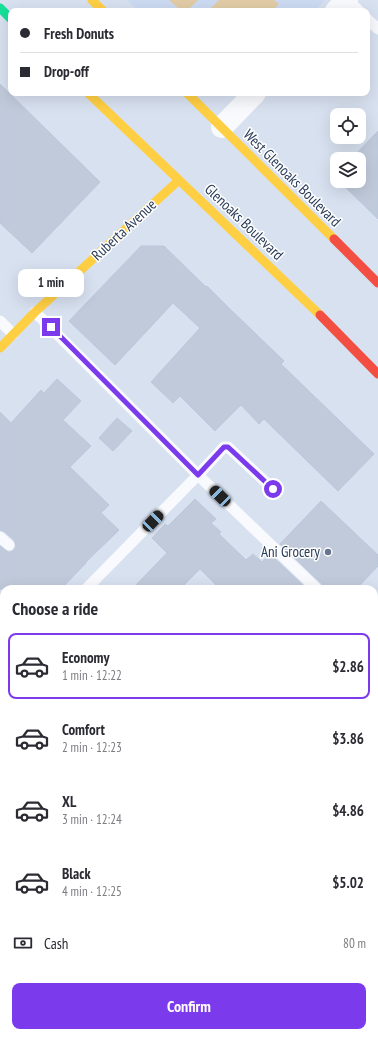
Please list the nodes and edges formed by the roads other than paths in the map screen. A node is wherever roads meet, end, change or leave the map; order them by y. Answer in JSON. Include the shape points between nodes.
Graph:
{"nodes":[{"id":1,"x":92,"y":0,"type":"edge"},
{"id":2,"x":347,"y":0,"type":"edge"},
{"id":3,"x":0,"y":8,"type":"edge"},
{"id":4,"x":100,"y":8,"type":"edge"},
{"id":5,"x":339,"y":8,"type":"edge"},
{"id":6,"x":356,"y":8,"type":"edge"},
{"id":7,"x":8,"y":16,"type":"edge"},
{"id":8,"x":370,"y":22,"type":"edge"},
{"id":9,"x":378,"y":29,"type":"edge"},
{"id":10,"x":91,"y":96,"type":"edge"},
{"id":11,"x":190,"y":96,"type":"edge"},
{"id":12,"x":252,"y":96,"type":"edge"},
{"id":13,"x":222,"y":127,"type":"junction"},
{"id":14,"x":179,"y":180,"type":"junction"},
{"id":15,"x":378,"y":283,"type":"edge"},
{"id":16,"x":35,"y":312,"type":"junction"},
{"id":17,"x":0,"y":321,"type":"edge"},
{"id":18,"x":13,"y":334,"type":"junction"},
{"id":19,"x":0,"y":348,"type":"edge"},
{"id":20,"x":378,"y":374,"type":"edge"},
{"id":21,"x":198,"y":475,"type":"junction"},
{"id":22,"x":273,"y":489,"type":"dead end"},
{"id":23,"x":0,"y":537,"type":"edge"},
{"id":24,"x":8,"y":545,"type":"dead end"},
{"id":25,"x":90,"y":585,"type":"edge"},
{"id":26,"x":313,"y":585,"type":"edge"}],
"edges":[{"from":1,"to":4,"type":"main road"},
{"from":2,"to":5,"type":"street"},
{"from":2,"to":6,"type":"lane"},
{"from":3,"to":7,"type":"main road"},
{"from":8,"to":9,"type":"lane"},
{"from":10,"to":14,"type":"main road","name":"Glenoaks Boulevard"},
{"from":11,"to":13,"type":"main road","name":"West Glenoaks Boulevard"},
{"from":12,"to":13,"type":"street"},
{"from":13,"to":15,"type":"main road","name":"West Glenoaks Boulevard"},
{"from":14,"to":16,"type":"main road","name":"Ruberta Avenue"},
{"from":14,"to":20,"type":"main road","name":"Glenoaks Boulevard"},
{"from":16,"to":18,"type":"main road","name":"Ruberta Avenue"},
{"from":16,"to":21,"type":"lane"},
{"from":17,"to":18,"type":"lane"},
{"from":18,"to":19,"type":"main road","name":"Ruberta Avenue"},
{"from":21,"to":22,"type":"lane","via":[[224,447],[228,447]]},
{"from":21,"to":25,"type":"lane"},
{"from":21,"to":26,"type":"lane"},
{"from":23,"to":24,"type":"lane"}]}
